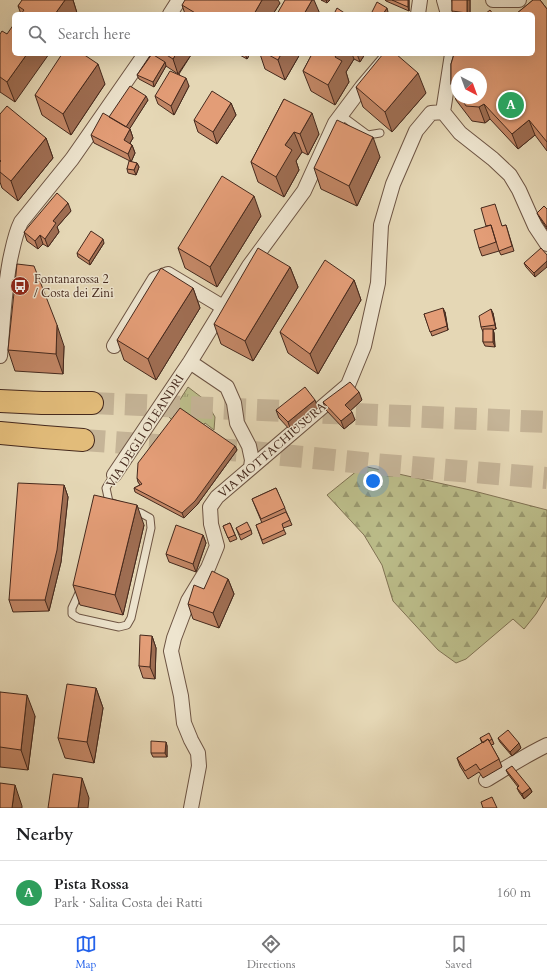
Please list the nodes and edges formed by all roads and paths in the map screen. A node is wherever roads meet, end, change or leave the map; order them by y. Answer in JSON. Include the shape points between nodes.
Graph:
{"nodes":[{"id":1,"x":179,"y":0,"type":"edge"},
{"id":2,"x":420,"y":0,"type":"edge"},
{"id":3,"x":444,"y":0,"type":"edge"},
{"id":4,"x":493,"y":0,"type":"edge"},
{"id":5,"x":519,"y":0,"type":"edge"},
{"id":6,"x":171,"y":12,"type":"edge"},
{"id":7,"x":418,"y":12,"type":"edge"},
{"id":8,"x":447,"y":12,"type":"edge"},
{"id":9,"x":144,"y":56,"type":"edge"},
{"id":10,"x":388,"y":56,"type":"edge"},
{"id":11,"x":452,"y":56,"type":"edge"},
{"id":12,"x":444,"y":112,"type":"junction"},
{"id":13,"x":340,"y":115,"type":"junction"},
{"id":14,"x":380,"y":133,"type":"dead end"},
{"id":15,"x":547,"y":244,"type":"edge"},
{"id":16,"x":223,"y":307,"type":"junction"},
{"id":17,"x":114,"y":346,"type":"dead end"},
{"id":18,"x":0,"y":356,"type":"edge"},
{"id":19,"x":190,"y":362,"type":"junction"},
{"id":20,"x":0,"y":401,"type":"edge"},
{"id":21,"x":92,"y":404,"type":"tunnel mouth"},
{"id":22,"x":0,"y":433,"type":"edge"},
{"id":23,"x":83,"y":440,"type":"tunnel mouth"},
{"id":24,"x":251,"y":467,"type":"junction"},
{"id":25,"x":114,"y":475,"type":"joint"},
{"id":26,"x":109,"y":502,"type":"junction"},
{"id":27,"x":547,"y":744,"type":"edge"},
{"id":28,"x":486,"y":780,"type":"dead end"},
{"id":29,"x":191,"y":808,"type":"edge"}],
"edges":[{"from":1,"to":6,"type":"street"},
{"from":2,"to":7,"type":"street"},
{"from":3,"to":8,"type":"street"},
{"from":4,"to":5,"type":"street"},
{"from":9,"to":18,"type":"street","via":[[72,159],[15,233],[3,306]]},
{"from":10,"to":13,"type":"street","name":"VIA DEGLI OLEANDRI"},
{"from":11,"to":12,"type":"street"},
{"from":12,"to":15,"type":"street","via":[[460,133],[510,174],[535,226]]},
{"from":12,"to":24,"type":"street","name":"VIA MOTTACHIUSURA","via":[[430,113],[416,131],[393,184],[381,225],[378,283],[364,346],[348,385]]},
{"from":13,"to":14,"type":"lane","via":[[368,134]]},
{"from":13,"to":16,"type":"street","name":"VIA DEGLI OLEANDRI","via":[[304,191],[249,266]]},
{"from":16,"to":17,"type":"street","via":[[168,274],[154,279]]},
{"from":16,"to":19,"type":"street","name":"VIA DEGLI OLEANDRI"},
{"from":19,"to":24,"type":"street","name":"VIA DEGLI OLEANDRI","via":[[227,387],[234,403],[237,423],[249,446]]},
{"from":19,"to":25,"type":"street","name":"VIA DEGLI OLEANDRI"},
{"from":20,"to":21,"type":"highway"},
{"from":22,"to":23,"type":"highway"},
{"from":24,"to":29,"type":"street","name":"VIA MOTTACHIUSURA","via":[[217,497],[210,507],[211,524],[217,546],[208,568],[188,601],[171,650],[184,723],[198,753],[199,766]]},
{"from":25,"to":26,"type":"lane","name":"VIA DEGLI OLEANDRI","via":[[106,488]]},
{"from":26,"to":26,"type":"lane","name":"VIA DEGLI OLEANDRI","via":[[102,506],[98,514],[72,614],[78,618],[119,627],[127,625],[131,618],[151,528],[150,518]]},
{"from":27,"to":28,"type":"street"}]}
